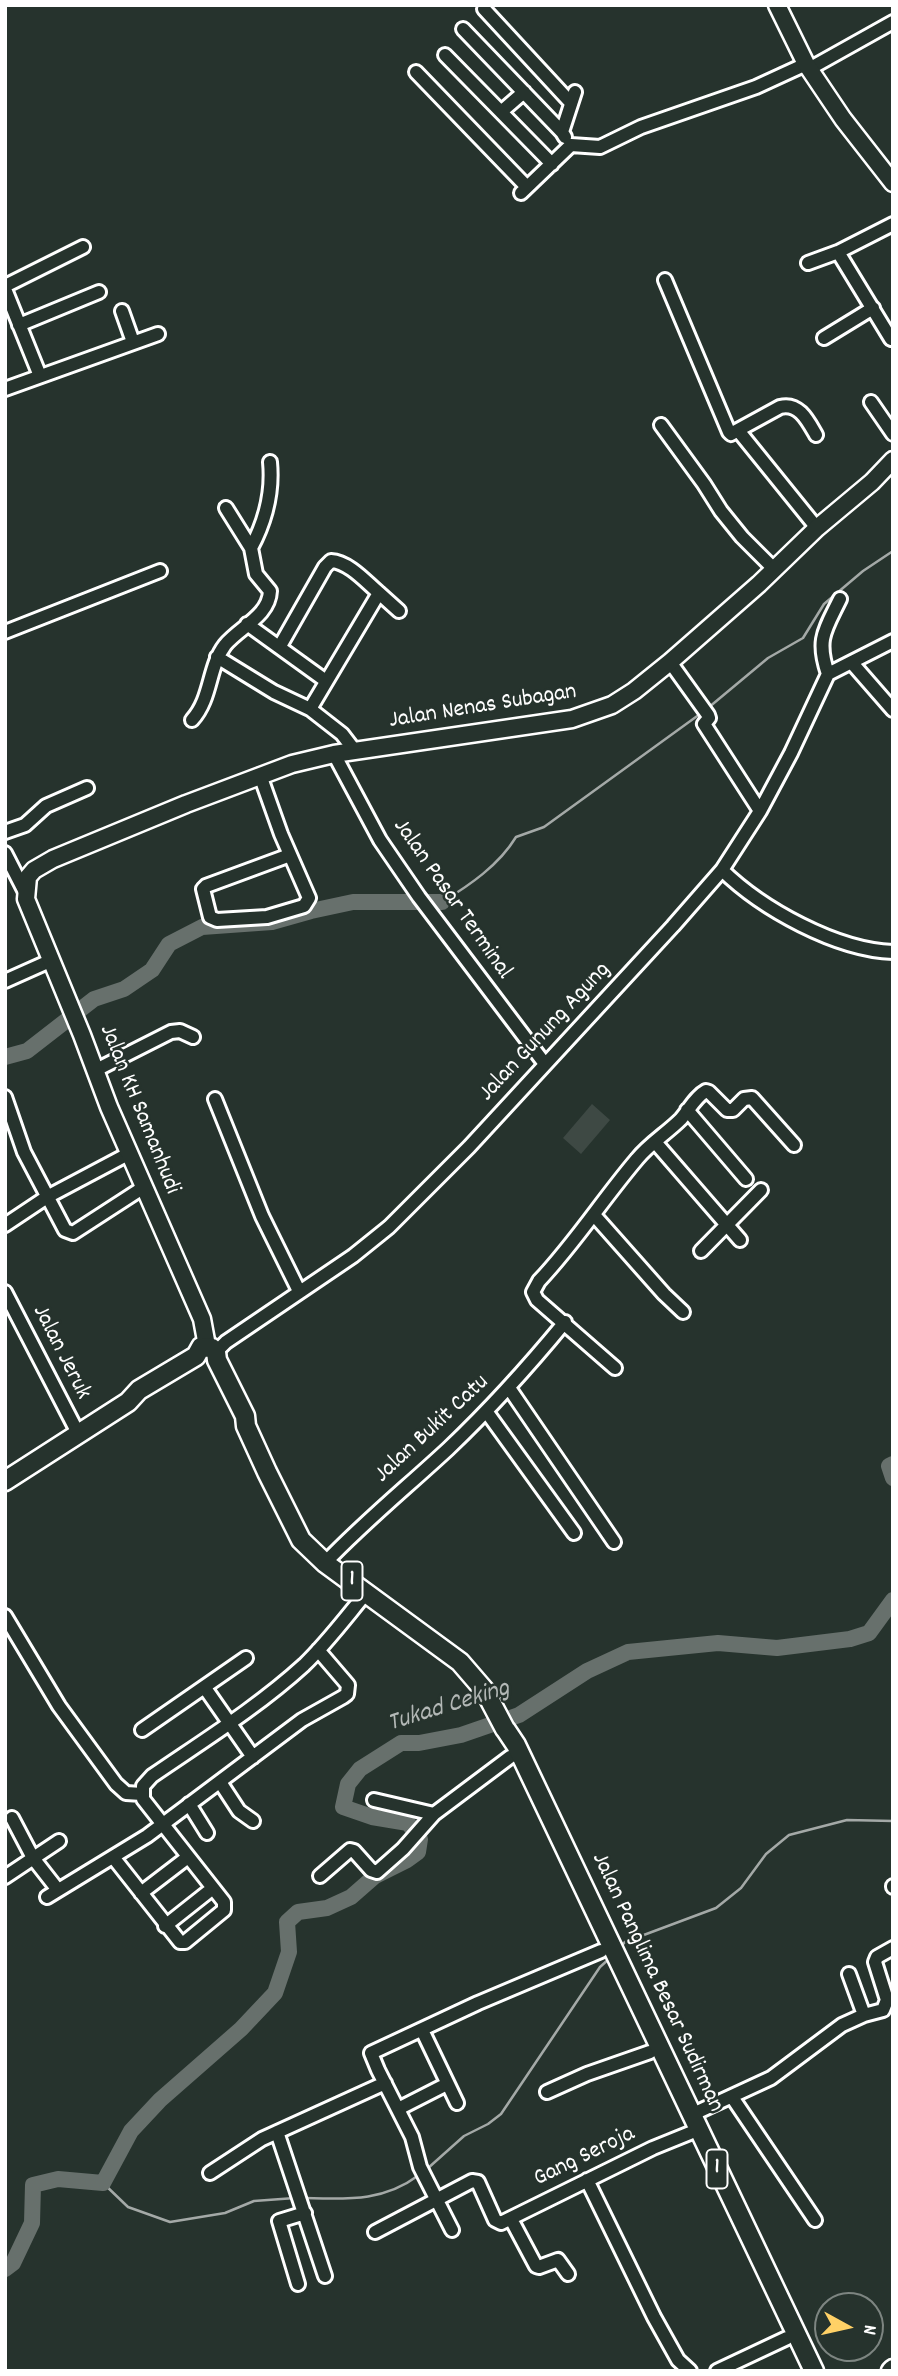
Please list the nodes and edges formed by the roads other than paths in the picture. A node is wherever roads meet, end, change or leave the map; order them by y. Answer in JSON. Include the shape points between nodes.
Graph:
{"nodes":[{"id":1,"x":777,"y":5,"type":"edge"},
{"id":2,"x":484,"y":9,"type":"dead end"},
{"id":3,"x":893,"y":22,"type":"edge"},
{"id":4,"x":463,"y":29,"type":"dead end"},
{"id":5,"x":445,"y":55,"type":"dead end"},
{"id":6,"x":807,"y":66,"type":"junction"},
{"id":7,"x":416,"y":72,"type":"dead end"},
{"id":8,"x":524,"y":92,"type":"junction"},
{"id":9,"x":501,"y":112,"type":"junction"},
{"id":10,"x":562,"y":132,"type":"junction"},
{"id":11,"x":571,"y":145,"type":"junction"},
{"id":12,"x":552,"y":164,"type":"junction"},
{"id":13,"x":893,"y":183,"type":"edge"},
{"id":14,"x":893,"y":224,"type":"edge"},
{"id":15,"x":83,"y":247,"type":"dead end"},
{"id":16,"x":838,"y":252,"type":"junction"},
{"id":17,"x":807,"y":262,"type":"dead end"},
{"id":18,"x":665,"y":280,"type":"dead end"},
{"id":19,"x":5,"y":288,"type":"edge"},
{"id":20,"x":99,"y":292,"type":"dead end"},
{"id":21,"x":873,"y":309,"type":"junction"},
{"id":22,"x":122,"y":311,"type":"dead end"},
{"id":23,"x":19,"y":325,"type":"junction"},
{"id":24,"x":158,"y":334,"type":"dead end"},
{"id":25,"x":824,"y":338,"type":"dead end"},
{"id":26,"x":891,"y":340,"type":"dead end"},
{"id":27,"x":133,"y":342,"type":"junction"},
{"id":28,"x":40,"y":376,"type":"junction"},
{"id":29,"x":5,"y":388,"type":"edge"},
{"id":30,"x":871,"y":402,"type":"dead end"},
{"id":31,"x":661,"y":425,"type":"dead end"},
{"id":32,"x":738,"y":430,"type":"junction"},
{"id":33,"x":893,"y":434,"type":"edge"},
{"id":34,"x":816,"y":435,"type":"dead end"},
{"id":35,"x":893,"y":460,"type":"edge"},
{"id":36,"x":270,"y":462,"type":"dead end"},
{"id":37,"x":226,"y":508,"type":"dead end"},
{"id":38,"x":817,"y":528,"type":"junction"},
{"id":39,"x":251,"y":548,"type":"junction"},
{"id":40,"x":774,"y":569,"type":"junction"},
{"id":41,"x":160,"y":571,"type":"dead end"},
{"id":42,"x":379,"y":593,"type":"junction"},
{"id":43,"x":840,"y":599,"type":"dead end"},
{"id":44,"x":400,"y":611,"type":"dead end"},
{"id":45,"x":247,"y":624,"type":"junction"},
{"id":46,"x":5,"y":632,"type":"edge"},
{"id":47,"x":893,"y":641,"type":"edge"},
{"id":48,"x":280,"y":646,"type":"junction"},
{"id":49,"x":217,"y":656,"type":"junction"},
{"id":50,"x":670,"y":662,"type":"junction"},
{"id":51,"x":852,"y":663,"type":"junction"},
{"id":52,"x":828,"y":674,"type":"junction"},
{"id":53,"x":326,"y":681,"type":"junction"},
{"id":54,"x":310,"y":709,"type":"junction"},
{"id":55,"x":893,"y":710,"type":"edge"},
{"id":56,"x":192,"y":720,"type":"dead end"},
{"id":57,"x":355,"y":751,"type":"junction"},
{"id":58,"x":334,"y":754,"type":"junction"},
{"id":59,"x":260,"y":775,"type":"junction"},
{"id":60,"x":88,"y":788,"type":"dead end"},
{"id":61,"x":760,"y":811,"type":"junction"},
{"id":62,"x":5,"y":832,"type":"edge"},
{"id":63,"x":5,"y":853,"type":"edge"},
{"id":64,"x":290,"y":855,"type":"junction"},
{"id":65,"x":722,"y":870,"type":"junction"},
{"id":66,"x":25,"y":892,"type":"junction"},
{"id":67,"x":893,"y":952,"type":"edge"},
{"id":68,"x":52,"y":960,"type":"junction"},
{"id":69,"x":5,"y":981,"type":"edge"},
{"id":70,"x":193,"y":1037,"type":"dead end"},
{"id":71,"x":545,"y":1064,"type":"junction"},
{"id":72,"x":96,"y":1070,"type":"junction"},
{"id":73,"x":5,"y":1097,"type":"edge"},
{"id":74,"x":215,"y":1099,"type":"dead end"},
{"id":75,"x":687,"y":1110,"type":"junction"},
{"id":76,"x":655,"y":1142,"type":"junction"},
{"id":77,"x":794,"y":1145,"type":"dead end"},
{"id":78,"x":130,"y":1153,"type":"junction"},
{"id":79,"x":746,"y":1179,"type":"dead end"},
{"id":80,"x":144,"y":1187,"type":"junction"},
{"id":81,"x":761,"y":1190,"type":"dead end"},
{"id":82,"x":47,"y":1197,"type":"junction"},
{"id":83,"x":594,"y":1215,"type":"junction"},
{"id":84,"x":727,"y":1224,"type":"junction"},
{"id":85,"x":5,"y":1225,"type":"edge"},
{"id":86,"x":740,"y":1240,"type":"dead end"},
{"id":87,"x":701,"y":1251,"type":"dead end"},
{"id":88,"x":299,"y":1291,"type":"junction"},
{"id":89,"x":5,"y":1292,"type":"edge"},
{"id":90,"x":683,"y":1312,"type":"dead end"},
{"id":91,"x":565,"y":1322,"type":"junction"},
{"id":92,"x":208,"y":1358,"type":"junction"},
{"id":93,"x":615,"y":1368,"type":"dead end"},
{"id":94,"x":509,"y":1388,"type":"junction"},
{"id":95,"x":485,"y":1411,"type":"junction"},
{"id":96,"x":78,"y":1433,"type":"junction"},
{"id":97,"x":5,"y":1481,"type":"edge"},
{"id":98,"x":574,"y":1533,"type":"dead end"},
{"id":99,"x":614,"y":1542,"type":"dead end"},
{"id":100,"x":326,"y":1563,"type":"junction"},
{"id":101,"x":368,"y":1592,"type":"junction"},
{"id":102,"x":5,"y":1616,"type":"edge"},
{"id":103,"x":318,"y":1650,"type":"junction"},
{"id":104,"x":246,"y":1657,"type":"dead end"},
{"id":105,"x":205,"y":1688,"type":"junction"},
{"id":106,"x":230,"y":1723,"type":"junction"},
{"id":107,"x":142,"y":1730,"type":"dead end"},
{"id":108,"x":505,"y":1730,"type":"junction"},
{"id":109,"x":253,"y":1757,"type":"junction"},
{"id":110,"x":510,"y":1757,"type":"junction"},
{"id":111,"x":220,"y":1782,"type":"junction"},
{"id":112,"x":142,"y":1794,"type":"junction"},
{"id":113,"x":374,"y":1800,"type":"dead end"},
{"id":114,"x":189,"y":1804,"type":"junction"},
{"id":115,"x":434,"y":1814,"type":"junction"},
{"id":116,"x":12,"y":1818,"type":"dead end"},
{"id":117,"x":253,"y":1821,"type":"dead end"},
{"id":118,"x":163,"y":1825,"type":"junction"},
{"id":119,"x":207,"y":1833,"type":"dead end"},
{"id":120,"x":59,"y":1841,"type":"dead end"},
{"id":121,"x":113,"y":1857,"type":"junction"},
{"id":122,"x":188,"y":1857,"type":"junction"},
{"id":123,"x":33,"y":1858,"type":"junction"},
{"id":124,"x":320,"y":1876,"type":"dead end"},
{"id":125,"x":5,"y":1877,"type":"edge"},
{"id":126,"x":213,"y":1888,"type":"junction"},
{"id":127,"x":141,"y":1893,"type":"junction"},
{"id":128,"x":165,"y":1926,"type":"junction"},
{"id":129,"x":893,"y":1948,"type":"edge"},
{"id":130,"x":605,"y":1950,"type":"junction"},
{"id":131,"x":618,"y":1972,"type":"junction"},
{"id":132,"x":849,"y":1974,"type":"dead end"},
{"id":133,"x":864,"y":2015,"type":"junction"},
{"id":134,"x":422,"y":2030,"type":"junction"},
{"id":135,"x":650,"y":2052,"type":"junction"},
{"id":136,"x":385,"y":2083,"type":"junction"},
{"id":137,"x":447,"y":2084,"type":"junction"},
{"id":138,"x":547,"y":2092,"type":"dead end"},
{"id":139,"x":733,"y":2097,"type":"junction"},
{"id":140,"x":457,"y":2104,"type":"dead end"},
{"id":141,"x":398,"y":2109,"type":"junction"},
{"id":142,"x":690,"y":2124,"type":"junction"},
{"id":143,"x":277,"y":2132,"type":"junction"},
{"id":144,"x":210,"y":2173,"type":"dead end"},
{"id":145,"x":587,"y":2180,"type":"junction"},
{"id":146,"x":717,"y":2181,"type":"junction"},
{"id":147,"x":436,"y":2199,"type":"junction"},
{"id":148,"x":305,"y":2213,"type":"junction"},
{"id":149,"x":815,"y":2220,"type":"dead end"},
{"id":150,"x":505,"y":2221,"type":"junction"},
{"id":151,"x":452,"y":2231,"type":"dead end"},
{"id":152,"x":375,"y":2232,"type":"dead end"},
{"id":153,"x":568,"y":2274,"type":"dead end"},
{"id":154,"x":325,"y":2276,"type":"dead end"},
{"id":155,"x":298,"y":2284,"type":"dead end"},
{"id":156,"x":787,"y":2337,"type":"junction"},
{"id":157,"x":690,"y":2371,"type":"edge"},
{"id":158,"x":717,"y":2371,"type":"edge"},
{"id":159,"x":803,"y":2371,"type":"edge"},
{"id":160,"x":814,"y":2371,"type":"edge"}],
"edges":[{"from":1,"to":6,"type":"main road"},
{"from":2,"to":10,"type":"street","via":[[573,97]]},
{"from":3,"to":6,"type":"street"},
{"from":4,"to":8,"type":"street"},
{"from":5,"to":9,"type":"street"},
{"from":6,"to":11,"type":"street","via":[[641,127],[600,147]]},
{"from":6,"to":13,"type":"main road"},
{"from":7,"to":12,"type":"street","via":[[524,190]]},
{"from":8,"to":9,"type":"street"},
{"from":8,"to":10,"type":"street"},
{"from":9,"to":12,"type":"street"},
{"from":10,"to":11,"type":"street"},
{"from":11,"to":12,"type":"street"},
{"from":14,"to":16,"type":"street"},
{"from":15,"to":19,"type":"street"},
{"from":16,"to":17,"type":"street"},
{"from":16,"to":21,"type":"street"},
{"from":18,"to":32,"type":"street","via":[[729,432]]},
{"from":19,"to":23,"type":"street"},
{"from":20,"to":23,"type":"street"},
{"from":21,"to":25,"type":"street"},
{"from":21,"to":26,"type":"street"},
{"from":22,"to":27,"type":"street"},
{"from":23,"to":28,"type":"street"},
{"from":24,"to":27,"type":"street"},
{"from":27,"to":28,"type":"street"},
{"from":28,"to":29,"type":"street"},
{"from":30,"to":33,"type":"street"},
{"from":31,"to":40,"type":"street","via":[[721,512]]},
{"from":32,"to":34,"type":"street","via":[[788,405],[804,416]]},
{"from":32,"to":38,"type":"street"},
{"from":35,"to":38,"type":"main road","name":"Jalan Nenas Subagan"},
{"from":36,"to":39,"type":"street","via":[[267,512]]},
{"from":37,"to":39,"type":"street"},
{"from":38,"to":40,"type":"main road","name":"Jalan Nenas Subagan"},
{"from":39,"to":45,"type":"street","via":[[253,566],[270,596],[267,606]]},
{"from":40,"to":50,"type":"main road","name":"Jalan Nenas Subagan"},
{"from":41,"to":46,"type":"street"},
{"from":42,"to":44,"type":"street"},
{"from":42,"to":48,"type":"street","via":[[339,562],[327,563]]},
{"from":42,"to":53,"type":"street"},
{"from":43,"to":52,"type":"street","via":[[822,638]]},
{"from":45,"to":48,"type":"street"},
{"from":45,"to":49,"type":"street"},
{"from":47,"to":51,"type":"street"},
{"from":48,"to":53,"type":"street"},
{"from":49,"to":54,"type":"street"},
{"from":49,"to":56,"type":"street","via":[[203,703]]},
{"from":50,"to":57,"type":"main road","name":"Jalan Nenas Subagan","via":[[612,705],[585,716]]},
{"from":50,"to":61,"type":"street","via":[[704,709],[709,718],[704,724]]},
{"from":51,"to":52,"type":"street"},
{"from":51,"to":55,"type":"street"},
{"from":52,"to":61,"type":"street","name":"Jalan Gunung Agung"},
{"from":53,"to":54,"type":"street"},
{"from":54,"to":57,"type":"street","via":[[342,733]]},
{"from":57,"to":58,"type":"main road","name":"Jalan Nenas Subagan"},
{"from":58,"to":59,"type":"main road","name":"Jalan Nenas Subagan"},
{"from":58,"to":71,"type":"street","name":"Jalan Pasar Terminal","via":[[380,840],[422,902]]},
{"from":59,"to":64,"type":"street"},
{"from":59,"to":66,"type":"main road","name":"Jalan Nenas Subagan","via":[[44,864],[28,877]]},
{"from":60,"to":62,"type":"street","via":[[42,808],[24,825]]},
{"from":61,"to":65,"type":"street","name":"Jalan Gunung Agung"},
{"from":63,"to":66,"type":"street"},
{"from":64,"to":64,"type":"street","via":[[309,893],[304,906],[267,917],[210,917],[203,895],[206,886]]},
{"from":65,"to":67,"type":"street","via":[[755,898],[818,932],[854,946]]},
{"from":65,"to":71,"type":"street","name":"Jalan Gunung Agung"},
{"from":66,"to":68,"type":"main road","name":"Jalan KH Samanhudi"},
{"from":68,"to":69,"type":"street"},
{"from":68,"to":72,"type":"main road","name":"Jalan KH Samanhudi"},
{"from":70,"to":72,"type":"street","via":[[171,1031]]},
{"from":71,"to":88,"type":"street","name":"Jalan Gunung Agung","via":[[389,1227]]},
{"from":72,"to":78,"type":"main road","name":"Jalan KH Samanhudi"},
{"from":73,"to":82,"type":"street","via":[[17,1137]]},
{"from":74,"to":88,"type":"street","via":[[262,1216]]},
{"from":75,"to":76,"type":"street"},
{"from":75,"to":77,"type":"street","via":[[706,1091],[727,1111],[752,1098]]},
{"from":75,"to":79,"type":"street"},
{"from":76,"to":83,"type":"street"},
{"from":76,"to":84,"type":"street"},
{"from":78,"to":80,"type":"main road","name":"Jalan KH Samanhudi"},
{"from":78,"to":82,"type":"street"},
{"from":80,"to":82,"type":"street","via":[[73,1233],[62,1227]]},
{"from":80,"to":92,"type":"main road","name":"Jalan KH Samanhudi","via":[[202,1319]]},
{"from":81,"to":84,"type":"street"},
{"from":82,"to":85,"type":"street"},
{"from":83,"to":90,"type":"street"},
{"from":83,"to":91,"type":"street","via":[[533,1292]]},
{"from":84,"to":86,"type":"street"},
{"from":84,"to":87,"type":"street"},
{"from":88,"to":92,"type":"street","name":"Jalan Gunung Agung"},
{"from":89,"to":96,"type":"street","name":"Jalan Jeruk"},
{"from":91,"to":93,"type":"street"},
{"from":91,"to":94,"type":"street","name":"Jalan Bukit Catu"},
{"from":92,"to":96,"type":"highway","via":[[144,1399],[128,1402]]},
{"from":92,"to":100,"type":"highway","name":"Jalan Panglima Besar Sudirman","number":"1","via":[[294,1528]]},
{"from":94,"to":95,"type":"street","name":"Jalan Bukit Catu"},
{"from":94,"to":99,"type":"street"},
{"from":95,"to":98,"type":"street"},
{"from":95,"to":100,"type":"street","name":"Jalan Bukit Catu"},
{"from":96,"to":97,"type":"highway"},
{"from":100,"to":101,"type":"highway","name":"Jalan Panglima Besar Sudirman","number":"1"},
{"from":101,"to":103,"type":"street"},
{"from":101,"to":108,"type":"highway","name":"Jalan Panglima Besar Sudirman","number":"1","via":[[478,1680]]},
{"from":102,"to":112,"type":"street","via":[[59,1706],[116,1784],[125,1793]]},
{"from":103,"to":106,"type":"street"},
{"from":103,"to":109,"type":"street","via":[[348,1685],[347,1693]]},
{"from":104,"to":105,"type":"street"},
{"from":105,"to":106,"type":"street"},
{"from":105,"to":107,"type":"street"},
{"from":106,"to":109,"type":"street"},
{"from":106,"to":112,"type":"street","via":[[152,1776]]},
{"from":108,"to":110,"type":"highway","name":"Jalan Panglima Besar Sudirman","number":"1"},
{"from":108,"to":130,"type":"highway","name":"Jalan Panglima Besar Sudirman","number":"1","via":[[516,1745]]},
{"from":109,"to":111,"type":"street"},
{"from":110,"to":115,"type":"street"},
{"from":110,"to":130,"type":"highway","name":"Jalan Panglima Besar Sudirman","number":"1"},
{"from":111,"to":114,"type":"street"},
{"from":111,"to":117,"type":"street","via":[[239,1811]]},
{"from":112,"to":118,"type":"street"},
{"from":113,"to":115,"type":"street"},
{"from":114,"to":118,"type":"street"},
{"from":114,"to":119,"type":"street"},
{"from":115,"to":124,"type":"street","via":[[382,1869],[373,1873],[354,1851],[347,1851]]},
{"from":116,"to":123,"type":"street"},
{"from":118,"to":121,"type":"street"},
{"from":118,"to":122,"type":"street"},
{"from":120,"to":123,"type":"street"},
{"from":121,"to":123,"type":"street","via":[[53,1894]]},
{"from":121,"to":127,"type":"street"},
{"from":122,"to":126,"type":"street"},
{"from":122,"to":127,"type":"street"},
{"from":123,"to":125,"type":"street"},
{"from":126,"to":128,"type":"street"},
{"from":126,"to":128,"type":"street","via":[[224,1902],[224,1910],[186,1942],[178,1941]]},
{"from":127,"to":128,"type":"street"},
{"from":129,"to":133,"type":"street","name":"Gang Seroja","via":[[875,1962],[886,2005],[880,2012]]},
{"from":130,"to":131,"type":"highway","name":"Jalan Panglima Besar Sudirman","number":"1"},
{"from":130,"to":134,"type":"street"},
{"from":131,"to":135,"type":"highway","name":"Jalan Panglima Besar Sudirman","number":"1"},
{"from":131,"to":142,"type":"highway","name":"Jalan Panglima Besar Sudirman","number":"1"},
{"from":132,"to":133,"type":"street"},
{"from":133,"to":139,"type":"street","name":"Gang Seroja","via":[[842,2025],[771,2078]]},
{"from":134,"to":136,"type":"street","via":[[372,2053]]},
{"from":134,"to":137,"type":"street"},
{"from":135,"to":138,"type":"street"},
{"from":135,"to":142,"type":"highway","name":"Jalan Panglima Besar Sudirman","number":"1"},
{"from":136,"to":141,"type":"street"},
{"from":136,"to":143,"type":"street"},
{"from":137,"to":140,"type":"street"},
{"from":137,"to":141,"type":"street"},
{"from":139,"to":142,"type":"street","name":"Gang Seroja"},
{"from":139,"to":149,"type":"street"},
{"from":141,"to":147,"type":"street"},
{"from":142,"to":145,"type":"street","name":"Gang Seroja"},
{"from":142,"to":146,"type":"highway","name":"Jalan Panglima Besar Sudirman","number":"1"},
{"from":143,"to":144,"type":"street"},
{"from":143,"to":148,"type":"street"},
{"from":145,"to":150,"type":"street","name":"Gang Seroja"},
{"from":145,"to":157,"type":"street","via":[[654,2317],[678,2360]]},
{"from":146,"to":156,"type":"highway","name":"Jalan Panglima Besar Sudirman","number":"1"},
{"from":146,"to":160,"type":"highway","name":"Jalan Panglima Besar Sudirman","number":"1"},
{"from":147,"to":150,"type":"street","via":[[475,2181],[495,2220]]},
{"from":147,"to":151,"type":"street"},
{"from":147,"to":152,"type":"street"},
{"from":148,"to":154,"type":"street"},
{"from":148,"to":155,"type":"street","via":[[279,2221]]},
{"from":150,"to":153,"type":"street","via":[[536,2266],[558,2260]]},
{"from":156,"to":158,"type":"street"},
{"from":156,"to":159,"type":"highway","name":"Jalan Panglima Besar Sudirman","number":"1"}]}
